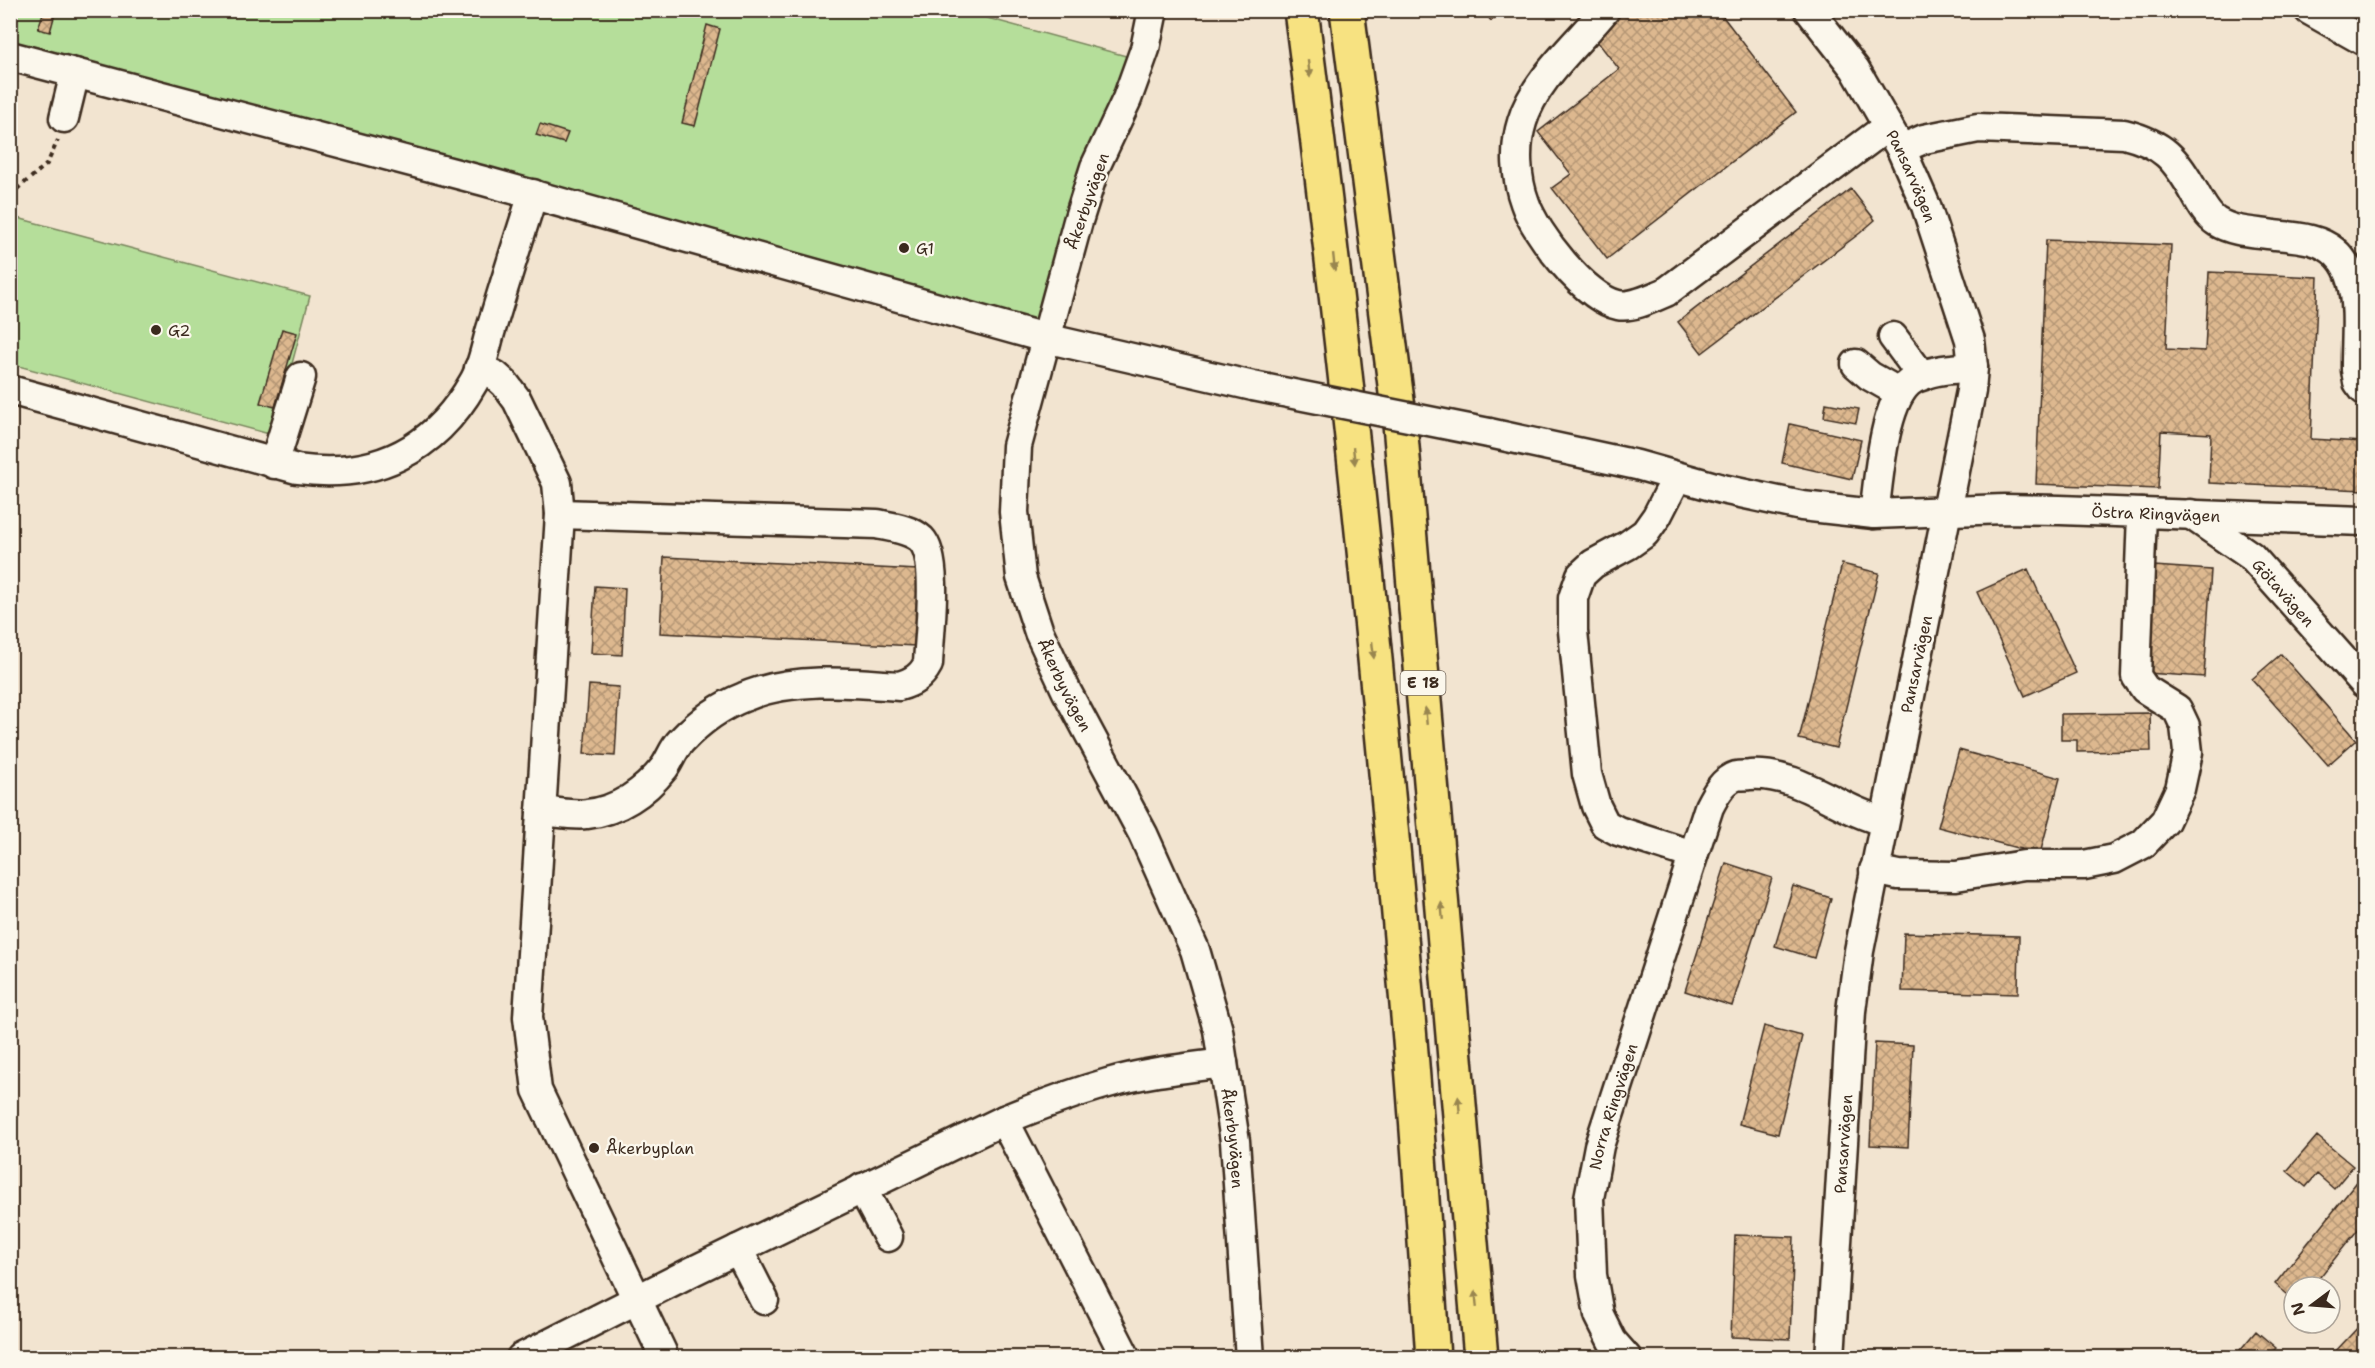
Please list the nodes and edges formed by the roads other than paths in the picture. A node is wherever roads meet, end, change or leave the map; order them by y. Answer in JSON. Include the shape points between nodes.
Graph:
{"nodes":[{"id":1,"x":1153,"y":10,"type":"edge"},
{"id":2,"x":1301,"y":10,"type":"edge"},
{"id":3,"x":1347,"y":10,"type":"edge"},
{"id":4,"x":1605,"y":10,"type":"edge"},
{"id":5,"x":1809,"y":10,"type":"edge"},
{"id":6,"x":2311,"y":11,"type":"edge"},
{"id":7,"x":2364,"y":41,"type":"edge"},
{"id":8,"x":10,"y":56,"type":"edge"},
{"id":9,"x":75,"y":73,"type":"junction"},
{"id":10,"x":64,"y":118,"type":"road end"},
{"id":11,"x":1895,"y":137,"type":"junction"},
{"id":12,"x":533,"y":194,"type":"junction"},
{"id":13,"x":1893,"y":337,"type":"dead end"},
{"id":14,"x":1046,"y":338,"type":"junction"},
{"id":15,"x":1856,"y":364,"type":"dead end"},
{"id":16,"x":1973,"y":367,"type":"junction"},
{"id":17,"x":479,"y":368,"type":"junction"},
{"id":18,"x":301,"y":377,"type":"dead end"},
{"id":19,"x":1911,"y":384,"type":"junction"},
{"id":20,"x":10,"y":390,"type":"edge"},
{"id":21,"x":2364,"y":390,"type":"edge"},
{"id":22,"x":274,"y":464,"type":"junction"},
{"id":23,"x":1677,"y":477,"type":"junction"},
{"id":24,"x":1947,"y":512,"type":"junction"},
{"id":25,"x":2142,"y":513,"type":"junction"},
{"id":26,"x":560,"y":514,"type":"junction"},
{"id":27,"x":1874,"y":514,"type":"junction"},
{"id":28,"x":2190,"y":514,"type":"junction"},
{"id":29,"x":2364,"y":520,"type":"edge"},
{"id":30,"x":2364,"y":683,"type":"edge"},
{"id":31,"x":541,"y":811,"type":"junction"},
{"id":32,"x":1884,"y":821,"type":"junction"},
{"id":33,"x":1693,"y":855,"type":"junction"},
{"id":34,"x":1874,"y":870,"type":"junction"},
{"id":35,"x":1223,"y":1063,"type":"junction"},
{"id":36,"x":1004,"y":1120,"type":"junction"},
{"id":37,"x":862,"y":1188,"type":"junction"},
{"id":38,"x":888,"y":1237,"type":"dead end"},
{"id":39,"x":738,"y":1249,"type":"junction"},
{"id":40,"x":636,"y":1299,"type":"junction"},
{"id":41,"x":764,"y":1300,"type":"dead end"},
{"id":42,"x":662,"y":1352,"type":"dead end"},
{"id":43,"x":521,"y":1358,"type":"edge"},
{"id":44,"x":1126,"y":1358,"type":"edge"},
{"id":45,"x":1250,"y":1358,"type":"edge"},
{"id":46,"x":1433,"y":1358,"type":"edge"},
{"id":47,"x":1481,"y":1358,"type":"edge"},
{"id":48,"x":1627,"y":1358,"type":"edge"},
{"id":49,"x":1830,"y":1358,"type":"edge"}],
"edges":[{"from":1,"to":14,"type":"lane","name":"Åkerbyvägen","via":[[1134,79],[1095,167]]},
{"from":2,"to":46,"type":"highway","number":"E 18","one_way":true,"via":[[1332,251],[1370,610],[1404,973]]},
{"from":47,"to":3,"type":"highway","number":"E 18","one_way":true,"via":[[1400,424]]},
{"from":4,"to":11,"type":"lane","via":[[1531,98],[1517,148],[1525,204],[1573,275],[1598,297],[1619,306],[1665,292]]},
{"from":5,"to":11,"type":"lane","name":"Pansarvägen","via":[[1855,69]]},
{"from":6,"to":7,"type":"lane"},
{"from":8,"to":9,"type":"lane","name":"Östra Ringvägen"},
{"from":9,"to":10,"type":"lane"},
{"from":9,"to":12,"type":"lane","name":"Östra Ringvägen"},
{"from":11,"to":16,"type":"lane","name":"Pansarvägen","via":[[1926,206],[1970,340]]},
{"from":11,"to":21,"type":"lane","via":[[1924,139],[1978,128],[2124,134],[2148,140],[2177,163],[2215,221],[2234,229],[2312,240],[2337,253],[2350,271],[2355,289],[2356,370]]},
{"from":12,"to":14,"type":"lane","name":"Östra Ringvägen"},
{"from":12,"to":17,"type":"lane"},
{"from":13,"to":19,"type":"lane"},
{"from":14,"to":23,"type":"lane","name":"Östra Ringvägen","bridge":true,"via":[[1253,386],[1637,465]]},
{"from":14,"to":35,"type":"lane","name":"Åkerbyvägen","via":[[1017,446],[1014,512],[1021,577],[1067,692],[1143,834],[1195,950],[1218,1030]]},
{"from":15,"to":19,"type":"lane","via":[[1870,376]]},
{"from":16,"to":19,"type":"lane","via":[[1934,371]]},
{"from":16,"to":24,"type":"lane","name":"Pansarvägen"},
{"from":17,"to":22,"type":"lane","via":[[475,381],[437,430],[410,452],[385,464],[322,473]]},
{"from":17,"to":26,"type":"lane","via":[[495,375],[518,400],[557,483]]},
{"from":18,"to":22,"type":"lane"},
{"from":19,"to":27,"type":"lane","via":[[1890,413]]},
{"from":20,"to":22,"type":"lane"},
{"from":23,"to":27,"type":"lane","name":"Östra Ringvägen","via":[[1802,506]]},
{"from":23,"to":33,"type":"lane","via":[[1645,533],[1581,575],[1573,598],[1573,631],[1587,774],[1605,824]]},
{"from":24,"to":25,"type":"lane","name":"Östra Ringvägen","via":[[2004,509]]},
{"from":24,"to":27,"type":"lane","name":"Östra Ringvägen"},
{"from":24,"to":32,"type":"lane","name":"Pansarvägen"},
{"from":25,"to":28,"type":"lane","name":"Östra Ringvägen"},
{"from":25,"to":34,"type":"lane","via":[[2136,676],[2145,689],[2177,709],[2185,726],[2188,752],[2180,789],[2164,821],[2143,844],[2114,859],[2084,865],[2024,865],[1956,876],[1898,875]]},
{"from":26,"to":31,"type":"lane"},
{"from":26,"to":31,"type":"lane","via":[[877,524],[906,531],[920,538],[929,550],[932,567],[928,664],[912,682],[898,686],[793,684],[743,697],[686,736],[646,788],[626,802],[586,815]]},
{"from":28,"to":29,"type":"lane","name":"Östra Ringvägen"},
{"from":28,"to":30,"type":"lane","name":"Götavägen","via":[[2251,556]]},
{"from":31,"to":40,"type":"lane","via":[[528,1017],[537,1090]]},
{"from":32,"to":33,"type":"lane","name":"Norra Ringvägen","via":[[1849,810],[1793,780],[1763,774],[1735,776],[1719,789],[1709,807]]},
{"from":32,"to":34,"type":"lane","name":"Pansarvägen"},
{"from":33,"to":48,"type":"lane","name":"Norra Ringvägen","via":[[1599,1146],[1589,1198],[1592,1275],[1599,1315],[1612,1341]]},
{"from":34,"to":49,"type":"lane","name":"Pansarvägen","via":[[1851,1011]]},
{"from":35,"to":36,"type":"lane","via":[[1110,1082]]},
{"from":35,"to":45,"type":"lane","name":"Åkerbyvägen","via":[[1234,1141]]},
{"from":36,"to":37,"type":"lane"},
{"from":36,"to":44,"type":"lane"},
{"from":37,"to":38,"type":"lane"},
{"from":37,"to":39,"type":"lane"},
{"from":39,"to":40,"type":"lane"},
{"from":39,"to":41,"type":"lane"},
{"from":40,"to":42,"type":"lane"},
{"from":40,"to":43,"type":"lane"}]}
